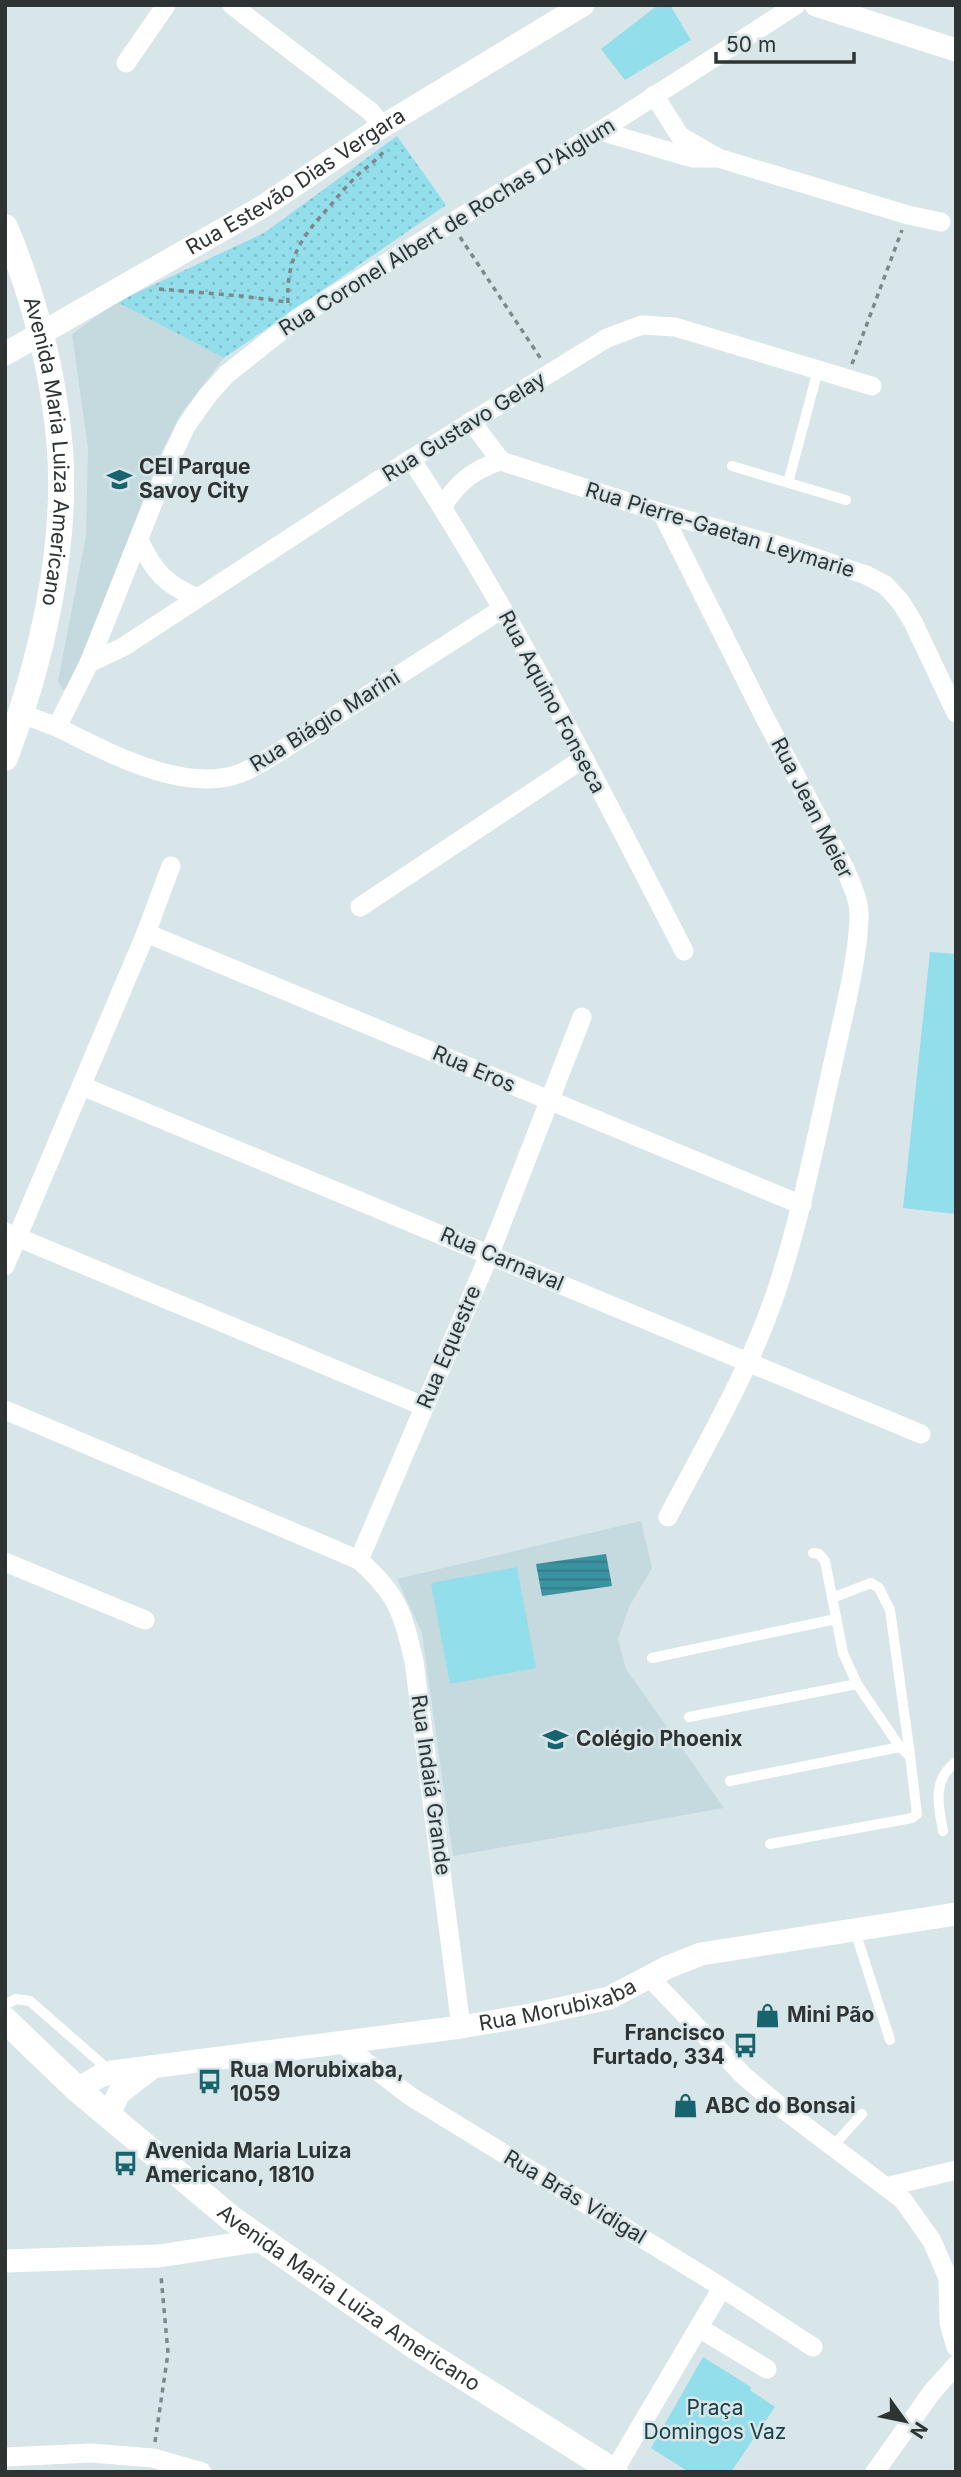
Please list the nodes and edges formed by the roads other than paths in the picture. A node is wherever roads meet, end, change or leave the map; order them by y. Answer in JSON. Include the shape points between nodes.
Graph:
{"nodes":[{"id":1,"x":166,"y":5,"type":"edge"},
{"id":2,"x":232,"y":5,"type":"edge"},
{"id":3,"x":583,"y":5,"type":"edge"},
{"id":4,"x":796,"y":5,"type":"edge"},
{"id":5,"x":816,"y":5,"type":"edge"},
{"id":6,"x":869,"y":13,"type":"edge"},
{"id":7,"x":956,"y":50,"type":"edge"},
{"id":8,"x":126,"y":63,"type":"dead end"},
{"id":9,"x":654,"y":95,"type":"junction"},
{"id":10,"x":383,"y":126,"type":"junction"},
{"id":11,"x":600,"y":131,"type":"junction"},
{"id":12,"x":718,"y":158,"type":"junction"},
{"id":13,"x":940,"y":222,"type":"dead end"},
{"id":14,"x":5,"y":227,"type":"edge"},
{"id":15,"x":41,"y":333,"type":"junction"},
{"id":16,"x":5,"y":354,"type":"edge"},
{"id":17,"x":818,"y":370,"type":"junction"},
{"id":18,"x":872,"y":386,"type":"dead end"},
{"id":19,"x":471,"y":421,"type":"junction"},
{"id":20,"x":411,"y":459,"type":"junction"},
{"id":21,"x":501,"y":461,"type":"junction"},
{"id":22,"x":732,"y":466,"type":"dead end"},
{"id":23,"x":788,"y":483,"type":"junction"},
{"id":24,"x":846,"y":500,"type":"dead end"},
{"id":25,"x":442,"y":507,"type":"junction"},
{"id":26,"x":662,"y":513,"type":"junction"},
{"id":27,"x":139,"y":540,"type":"junction"},
{"id":28,"x":197,"y":598,"type":"junction"},
{"id":29,"x":502,"y":609,"type":"junction"},
{"id":30,"x":89,"y":663,"type":"junction"},
{"id":31,"x":956,"y":713,"type":"edge"},
{"id":32,"x":22,"y":714,"type":"junction"},
{"id":33,"x":57,"y":727,"type":"junction"},
{"id":34,"x":5,"y":758,"type":"edge"},
{"id":35,"x":584,"y":758,"type":"junction"},
{"id":36,"x":171,"y":866,"type":"dead end"},
{"id":37,"x":360,"y":907,"type":"dead end"},
{"id":38,"x":146,"y":933,"type":"junction"},
{"id":39,"x":684,"y":951,"type":"dead end"},
{"id":40,"x":582,"y":1017,"type":"dead end"},
{"id":41,"x":82,"y":1086,"type":"junction"},
{"id":42,"x":548,"y":1100,"type":"junction"},
{"id":43,"x":802,"y":1205,"type":"junction"},
{"id":44,"x":11,"y":1235,"type":"edge"},
{"id":45,"x":490,"y":1253,"type":"junction"},
{"id":46,"x":5,"y":1266,"type":"edge"},
{"id":47,"x":747,"y":1361,"type":"junction"},
{"id":48,"x":423,"y":1406,"type":"junction"},
{"id":49,"x":5,"y":1410,"type":"edge"},
{"id":50,"x":921,"y":1434,"type":"dead end"},
{"id":51,"x":668,"y":1517,"type":"dead end"},
{"id":52,"x":813,"y":1553,"type":"dead end"},
{"id":53,"x":359,"y":1560,"type":"junction"},
{"id":54,"x":5,"y":1562,"type":"edge"},
{"id":55,"x":832,"y":1598,"type":"junction"},
{"id":56,"x":836,"y":1619,"type":"junction"},
{"id":57,"x":145,"y":1620,"type":"dead end"},
{"id":58,"x":652,"y":1658,"type":"dead end"},
{"id":59,"x":858,"y":1684,"type":"junction"},
{"id":60,"x":689,"y":1717,"type":"dead end"},
{"id":61,"x":900,"y":1746,"type":"junction"},
{"id":62,"x":910,"y":1756,"type":"junction"},
{"id":63,"x":956,"y":1762,"type":"edge"},
{"id":64,"x":730,"y":1781,"type":"dead end"},
{"id":65,"x":943,"y":1831,"type":"dead end"},
{"id":66,"x":769,"y":1843,"type":"dead end"},
{"id":67,"x":956,"y":1914,"type":"edge"},
{"id":68,"x":855,"y":1931,"type":"junction"},
{"id":69,"x":649,"y":1978,"type":"junction"},
{"id":70,"x":5,"y":2005,"type":"edge"},
{"id":71,"x":5,"y":2020,"type":"edge"},
{"id":72,"x":461,"y":2027,"type":"junction"},
{"id":73,"x":890,"y":2040,"type":"dead end"},
{"id":74,"x":341,"y":2043,"type":"junction"},
{"id":75,"x":149,"y":2069,"type":"junction"},
{"id":76,"x":112,"y":2072,"type":"junction"},
{"id":77,"x":77,"y":2089,"type":"junction"},
{"id":78,"x":862,"y":2114,"type":"dead end"},
{"id":79,"x":108,"y":2116,"type":"junction"},
{"id":80,"x":832,"y":2147,"type":"junction"},
{"id":81,"x":956,"y":2171,"type":"edge"},
{"id":82,"x":886,"y":2186,"type":"junction"},
{"id":83,"x":232,"y":2219,"type":"junction"},
{"id":84,"x":262,"y":2240,"type":"junction"},
{"id":85,"x":208,"y":2248,"type":"junction"},
{"id":86,"x":5,"y":2261,"type":"edge"},
{"id":87,"x":952,"y":2283,"type":"edge"},
{"id":88,"x":722,"y":2288,"type":"junction"},
{"id":89,"x":699,"y":2328,"type":"junction"},
{"id":90,"x":813,"y":2347,"type":"dead end"},
{"id":91,"x":956,"y":2347,"type":"edge"},
{"id":92,"x":956,"y":2365,"type":"edge"},
{"id":93,"x":767,"y":2369,"type":"dead end"},
{"id":94,"x":5,"y":2457,"type":"edge"},
{"id":95,"x":202,"y":2472,"type":"edge"},
{"id":96,"x":615,"y":2472,"type":"edge"},
{"id":97,"x":875,"y":2472,"type":"edge"}],
"edges":[{"from":1,"to":8,"type":"street"},
{"from":2,"to":10,"type":"street","via":[[370,111]]},
{"from":3,"to":10,"type":"street","name":"Rua Estevão Dias Vergara"},
{"from":4,"to":9,"type":"street","name":"Rua Coronel Albert de Rochas D'Aiglum"},
{"from":5,"to":6,"type":"street"},
{"from":6,"to":7,"type":"street"},
{"from":9,"to":11,"type":"street","name":"Rua Coronel Albert de Rochas D'Aiglum"},
{"from":9,"to":12,"type":"street","via":[[680,136]]},
{"from":10,"to":15,"type":"street","name":"Rua Estevão Dias Vergara","via":[[262,207]]},
{"from":11,"to":12,"type":"street","via":[[692,158]]},
{"from":11,"to":27,"type":"street","name":"Rua Coronel Albert de Rochas D'Aiglum","via":[[451,223],[294,310],[227,374],[187,426]]},
{"from":12,"to":13,"type":"street"},
{"from":14,"to":15,"type":"main road","name":"Avenida Maria Luiza Americano"},
{"from":15,"to":16,"type":"street","name":"Rua Estevão Dias Vergara"},
{"from":15,"to":32,"type":"main road","name":"Avenida Maria Luiza Americano","via":[[56,410],[60,484],[47,608]]},
{"from":17,"to":18,"type":"street","name":"Rua Gustavo Gelay"},
{"from":17,"to":19,"type":"street","name":"Rua Gustavo Gelay","via":[[675,327],[642,325],[607,338]]},
{"from":17,"to":23,"type":"lane"},
{"from":19,"to":20,"type":"street","name":"Rua Gustavo Gelay"},
{"from":19,"to":21,"type":"street"},
{"from":20,"to":25,"type":"street","name":"Rua Aquino Fonseca"},
{"from":20,"to":28,"type":"street","name":"Rua Gustavo Gelay"},
{"from":21,"to":25,"type":"street","via":[[467,477]]},
{"from":21,"to":26,"type":"street","name":"Rua Pierre-Gaetan Leymarie"},
{"from":22,"to":23,"type":"lane"},
{"from":23,"to":24,"type":"lane"},
{"from":25,"to":29,"type":"street","name":"Rua Aquino Fonseca"},
{"from":26,"to":31,"type":"street","name":"Rua Pierre-Gaetan Leymarie","via":[[783,547],[886,585],[913,622]]},
{"from":26,"to":43,"type":"street","name":"Rua Jean Meier","via":[[857,898],[850,983]]},
{"from":27,"to":28,"type":"street","via":[[162,578]]},
{"from":27,"to":30,"type":"street","name":"Rua Coronel Albert de Rochas D'Aiglum"},
{"from":28,"to":30,"type":"street","name":"Rua Gustavo Gelay","via":[[123,647]]},
{"from":29,"to":33,"type":"street","name":"Rua Biágio Marini","via":[[241,773],[191,778],[159,771]]},
{"from":29,"to":35,"type":"street","name":"Rua Aquino Fonseca"},
{"from":30,"to":33,"type":"street","name":"Rua Coronel Albert de Rochas D'Aiglum"},
{"from":32,"to":33,"type":"street"},
{"from":32,"to":34,"type":"main road","name":"Avenida Maria Luiza Americano"},
{"from":35,"to":37,"type":"street"},
{"from":35,"to":39,"type":"street","name":"Rua Aquino Fonseca"},
{"from":36,"to":38,"type":"street"},
{"from":38,"to":41,"type":"street"},
{"from":38,"to":42,"type":"street","name":"Rua Eros"},
{"from":40,"to":42,"type":"street","name":"Rua Equestre"},
{"from":41,"to":44,"type":"street"},
{"from":41,"to":45,"type":"street","name":"Rua Carnaval"},
{"from":42,"to":43,"type":"street","name":"Rua Eros"},
{"from":42,"to":45,"type":"street","name":"Rua Equestre"},
{"from":43,"to":47,"type":"street","name":"Rua Jean Meier","via":[[776,1292]]},
{"from":44,"to":46,"type":"street"},
{"from":44,"to":48,"type":"street"},
{"from":45,"to":47,"type":"street","name":"Rua Carnaval"},
{"from":45,"to":48,"type":"street","name":"Rua Equestre"},
{"from":47,"to":50,"type":"street","name":"Rua Carnaval"},
{"from":47,"to":51,"type":"street","name":"Rua Jean Meier"},
{"from":48,"to":53,"type":"street","name":"Rua Equestre"},
{"from":49,"to":53,"type":"street"},
{"from":52,"to":55,"type":"lane","via":[[825,1561]]},
{"from":53,"to":72,"type":"street","name":"Rua Indaiá Grande","via":[[394,1598],[414,1661]]},
{"from":54,"to":57,"type":"street"},
{"from":55,"to":56,"type":"lane"},
{"from":55,"to":62,"type":"lane","via":[[871,1583],[883,1594],[892,1620]]},
{"from":56,"to":58,"type":"lane"},
{"from":56,"to":59,"type":"lane","via":[[843,1654]]},
{"from":59,"to":60,"type":"lane"},
{"from":59,"to":61,"type":"lane"},
{"from":61,"to":62,"type":"lane"},
{"from":61,"to":64,"type":"lane"},
{"from":62,"to":66,"type":"lane","via":[[917,1806],[912,1818]]},
{"from":63,"to":65,"type":"lane","via":[[941,1778],[937,1796]]},
{"from":67,"to":68,"type":"street","name":"Rua Morubixaba"},
{"from":68,"to":69,"type":"street","name":"Rua Morubixaba","via":[[701,1954]]},
{"from":68,"to":73,"type":"lane"},
{"from":69,"to":72,"type":"street","name":"Rua Morubixaba","via":[[609,1998]]},
{"from":69,"to":80,"type":"street","via":[[744,2076]]},
{"from":70,"to":76,"type":"lane","via":[[16,1999],[30,2001]]},
{"from":71,"to":77,"type":"main road","name":"Avenida Maria Luiza Americano"},
{"from":72,"to":74,"type":"street","name":"Rua Morubixaba"},
{"from":74,"to":75,"type":"street","name":"Rua Morubixaba"},
{"from":74,"to":88,"type":"street","name":"Rua Brás Vidigal","via":[[410,2096]]},
{"from":75,"to":76,"type":"street","name":"Rua Morubixaba"},
{"from":75,"to":79,"type":"street","name":"Rua Morubixaba","via":[[119,2092]]},
{"from":76,"to":77,"type":"street","name":"Rua Morubixaba"},
{"from":77,"to":79,"type":"main road","name":"Avenida Maria Luiza Americano"},
{"from":78,"to":80,"type":"lane"},
{"from":79,"to":83,"type":"main road","name":"Avenida Maria Luiza Americano"},
{"from":80,"to":82,"type":"street"},
{"from":81,"to":82,"type":"street"},
{"from":82,"to":87,"type":"street","via":[[921,2223]]},
{"from":83,"to":84,"type":"main road","name":"Avenida Maria Luiza Americano"},
{"from":83,"to":85,"type":"street","via":[[222,2237]]},
{"from":84,"to":85,"type":"street"},
{"from":84,"to":96,"type":"main road","name":"Avenida Maria Luiza Americano","via":[[416,2347]]},
{"from":85,"to":86,"type":"street","via":[[159,2256]]},
{"from":87,"to":91,"type":"street","via":[[948,2323]]},
{"from":88,"to":89,"type":"street"},
{"from":88,"to":90,"type":"street","name":"Rua Brás Vidigal"},
{"from":89,"to":93,"type":"street"},
{"from":89,"to":96,"type":"street"},
{"from":92,"to":97,"type":"street"},
{"from":94,"to":95,"type":"street","via":[[91,2454],[152,2458]]}]}
